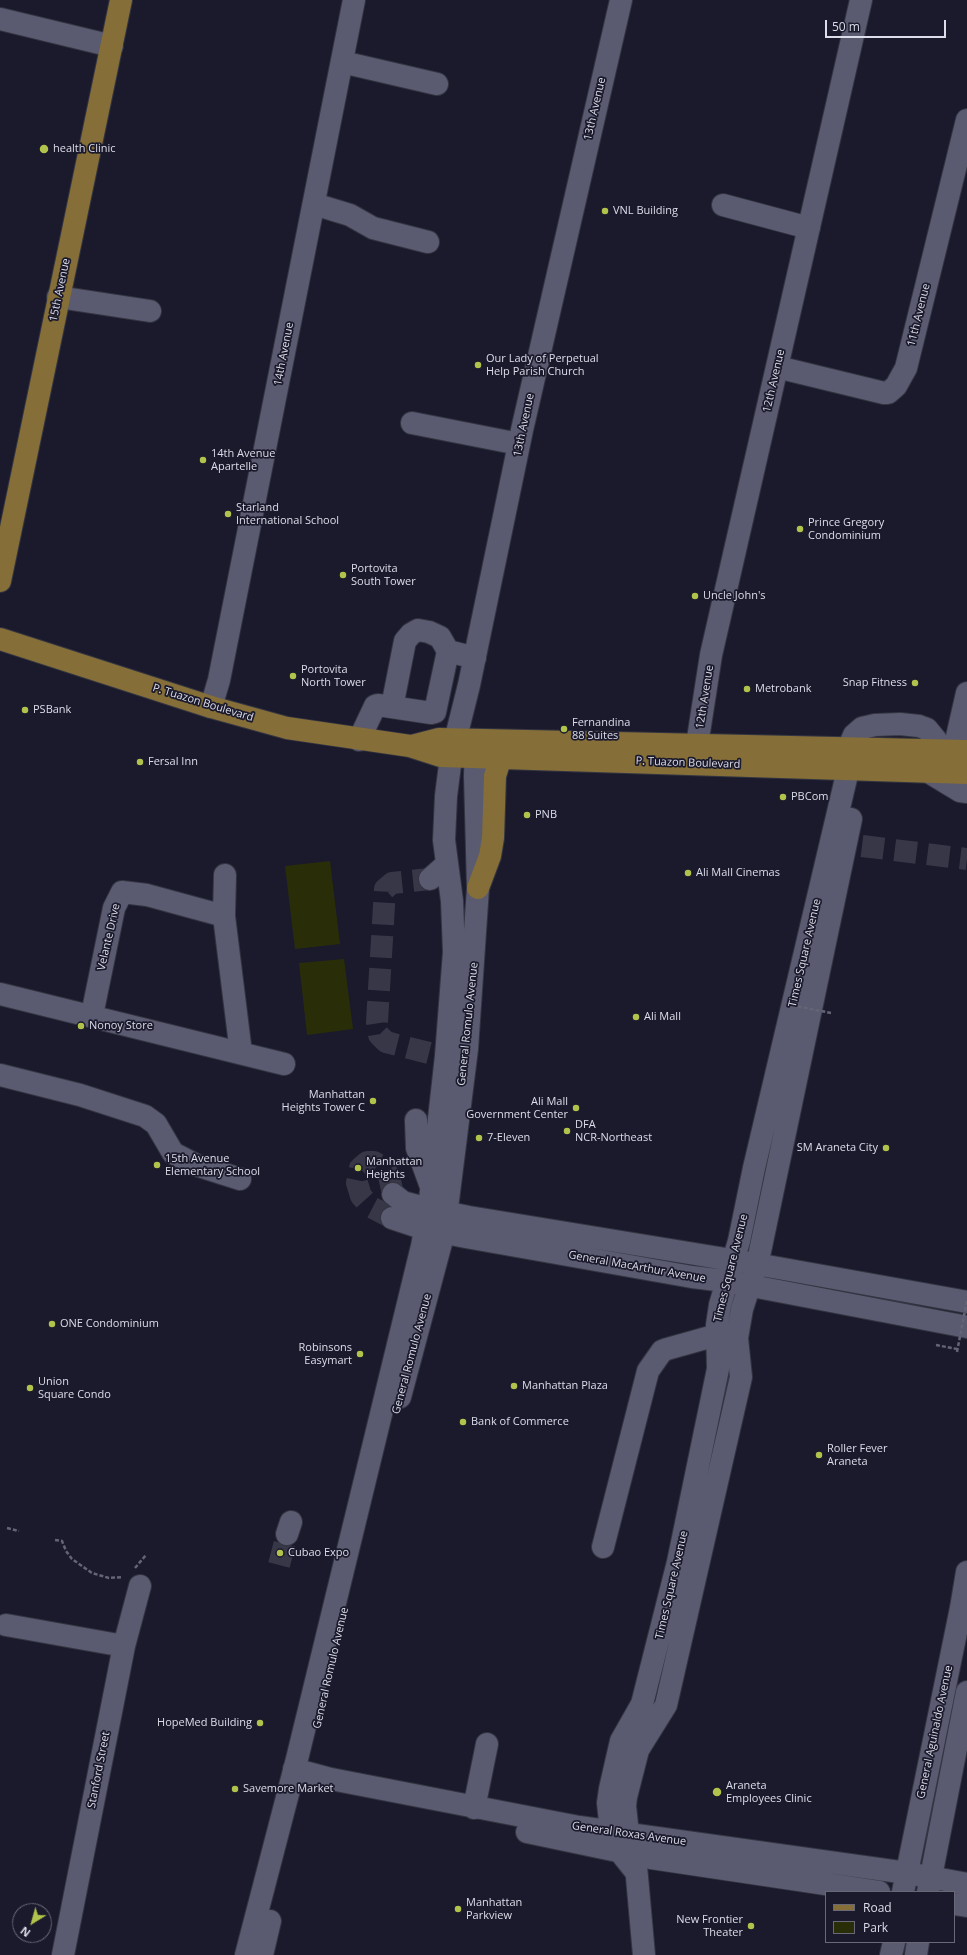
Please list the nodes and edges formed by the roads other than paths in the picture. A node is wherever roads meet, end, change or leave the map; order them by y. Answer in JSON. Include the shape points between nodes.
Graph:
{"nodes":[{"id":1,"x":121,"y":0,"type":"edge"},
{"id":2,"x":354,"y":0,"type":"edge"},
{"id":3,"x":621,"y":0,"type":"edge"},
{"id":4,"x":861,"y":0,"type":"edge"},
{"id":5,"x":0,"y":19,"type":"edge"},
{"id":6,"x":112,"y":46,"type":"junction"},
{"id":7,"x":342,"y":62,"type":"junction"},
{"id":8,"x":437,"y":84,"type":"dead end"},
{"id":9,"x":967,"y":120,"type":"edge"},
{"id":10,"x":314,"y":204,"type":"junction"},
{"id":11,"x":723,"y":205,"type":"dead end"},
{"id":12,"x":809,"y":228,"type":"junction"},
{"id":13,"x":428,"y":242,"type":"dead end"},
{"id":14,"x":58,"y":297,"type":"junction"},
{"id":15,"x":150,"y":311,"type":"dead end"},
{"id":16,"x":777,"y":367,"type":"junction"},
{"id":17,"x":412,"y":423,"type":"dead end"},
{"id":18,"x":520,"y":444,"type":"junction"},
{"id":19,"x":0,"y":581,"type":"edge"},
{"id":20,"x":0,"y":639,"type":"edge"},
{"id":21,"x":448,"y":651,"type":"junction"},
{"id":22,"x":475,"y":658,"type":"junction"},
{"id":23,"x":967,"y":693,"type":"edge"},
{"id":24,"x":211,"y":707,"type":"junction"},
{"id":25,"x":392,"y":707,"type":"junction"},
{"id":26,"x":358,"y":740,"type":"junction"},
{"id":27,"x":465,"y":749,"type":"junction"},
{"id":28,"x":954,"y":750,"type":"edge"},
{"id":29,"x":697,"y":754,"type":"junction"},
{"id":30,"x":500,"y":757,"type":"junction"},
{"id":31,"x":855,"y":759,"type":"junction"},
{"id":32,"x":927,"y":771,"type":"junction"},
{"id":33,"x":967,"y":773,"type":"edge"},
{"id":34,"x":967,"y":792,"type":"edge"},
{"id":35,"x":444,"y":840,"type":"junction"},
{"id":36,"x":854,"y":845,"type":"junction"},
{"id":37,"x":478,"y":846,"type":"junction"},
{"id":38,"x":824,"y":856,"type":"junction"},
{"id":39,"x":225,"y":875,"type":"dead end"},
{"id":40,"x":478,"y":888,"type":"junction"},
{"id":41,"x":224,"y":916,"type":"junction"},
{"id":42,"x":0,"y":994,"type":"edge"},
{"id":43,"x":92,"y":1015,"type":"junction"},
{"id":44,"x":467,"y":1049,"type":"junction"},
{"id":45,"x":241,"y":1053,"type":"junction"},
{"id":46,"x":438,"y":1054,"type":"junction"},
{"id":47,"x":284,"y":1064,"type":"dead end"},
{"id":48,"x":0,"y":1075,"type":"edge"},
{"id":49,"x":416,"y":1120,"type":"dead end"},
{"id":50,"x":240,"y":1179,"type":"dead end"},
{"id":51,"x":431,"y":1185,"type":"junction"},
{"id":52,"x":393,"y":1194,"type":"tunnel mouth"},
{"id":53,"x":392,"y":1218,"type":"tunnel mouth"},
{"id":54,"x":436,"y":1221,"type":"junction"},
{"id":55,"x":732,"y":1261,"type":"junction"},
{"id":56,"x":756,"y":1264,"type":"junction"},
{"id":57,"x":726,"y":1281,"type":"junction"},
{"id":58,"x":748,"y":1286,"type":"junction"},
{"id":59,"x":966,"y":1301,"type":"edge"},
{"id":60,"x":967,"y":1327,"type":"edge"},
{"id":61,"x":716,"y":1335,"type":"junction"},
{"id":62,"x":603,"y":1547,"type":"dead end"},
{"id":63,"x":133,"y":1577,"type":"road end"},
{"id":64,"x":966,"y":1581,"type":"edge"},
{"id":65,"x":6,"y":1625,"type":"dead end"},
{"id":66,"x":124,"y":1646,"type":"junction"},
{"id":67,"x":967,"y":1692,"type":"edge"},
{"id":68,"x":487,"y":1744,"type":"dead end"},
{"id":69,"x":299,"y":1777,"type":"junction"},
{"id":70,"x":474,"y":1808,"type":"junction"},
{"id":71,"x":626,"y":1849,"type":"junction"},
{"id":72,"x":905,"y":1883,"type":"edge"},
{"id":73,"x":929,"y":1884,"type":"edge"},
{"id":74,"x":967,"y":1884,"type":"edge"},
{"id":75,"x":873,"y":1891,"type":"edge"},
{"id":76,"x":955,"y":1904,"type":"edge"},
{"id":77,"x":967,"y":1906,"type":"edge"},
{"id":78,"x":894,"y":1943,"type":"edge"},
{"id":79,"x":918,"y":1943,"type":"edge"},
{"id":80,"x":63,"y":1955,"type":"edge"},
{"id":81,"x":246,"y":1955,"type":"edge"},
{"id":82,"x":262,"y":1955,"type":"edge"},
{"id":83,"x":644,"y":1955,"type":"edge"},
{"id":84,"x":891,"y":1955,"type":"edge"},
{"id":85,"x":916,"y":1955,"type":"edge"}],
"edges":[{"from":1,"to":6,"type":"main road","name":"15th Avenue"},
{"from":2,"to":7,"type":"street","name":"14th Avenue"},
{"from":3,"to":18,"type":"street","name":"13th Avenue"},
{"from":4,"to":12,"type":"street","name":"12th Avenue"},
{"from":5,"to":6,"type":"street"},
{"from":6,"to":14,"type":"main road","name":"15th Avenue"},
{"from":7,"to":8,"type":"street"},
{"from":7,"to":10,"type":"street","name":"14th Avenue"},
{"from":9,"to":16,"type":"street","name":"11th Avenue","via":[[906,368],[896,386],[884,393]]},
{"from":10,"to":13,"type":"street","via":[[350,214],[373,228]]},
{"from":10,"to":24,"type":"street","name":"14th Avenue","via":[[219,680]]},
{"from":11,"to":12,"type":"street"},
{"from":12,"to":16,"type":"street","name":"12th Avenue"},
{"from":14,"to":15,"type":"street"},
{"from":14,"to":19,"type":"main road","name":"15th Avenue"},
{"from":16,"to":29,"type":"street","name":"12th Avenue","via":[[711,655]]},
{"from":17,"to":18,"type":"street"},
{"from":18,"to":22,"type":"street","name":"13th Avenue"},
{"from":20,"to":24,"type":"main road","name":"P. Tuazon Boulevard"},
{"from":21,"to":22,"type":"street"},
{"from":21,"to":25,"type":"street","via":[[435,712]]},
{"from":21,"to":25,"type":"street","via":[[440,637],[418,630],[411,634],[405,641]]},
{"from":22,"to":27,"type":"street","name":"13th Avenue"},
{"from":23,"to":28,"type":"street"},
{"from":24,"to":26,"type":"main road","name":"P. Tuazon Boulevard","via":[[287,728]]},
{"from":25,"to":26,"type":"street","via":[[375,706]]},
{"from":26,"to":27,"type":"main road","name":"P. Tuazon Boulevard","via":[[410,746],[439,739]]},
{"from":27,"to":29,"type":"main road","name":"P. Tuazon Boulevard"},
{"from":27,"to":30,"type":"main road","name":"P. Tuazon Boulevard"},
{"from":27,"to":35,"type":"street","name":"General Romulo Avenue","via":[[446,796]]},
{"from":27,"to":37,"type":"street","name":"General Romulo Avenue"},
{"from":28,"to":31,"type":"main road","name":"P. Tuazon Boulevard"},
{"from":29,"to":30,"type":"main road","name":"P. Tuazon Boulevard"},
{"from":29,"to":31,"type":"main road","name":"P. Tuazon Boulevard"},
{"from":30,"to":40,"type":"main road","via":[[495,776],[490,856]]},
{"from":31,"to":32,"type":"main road","name":"P. Tuazon Boulevard"},
{"from":31,"to":36,"type":"street","name":"Times Square Avenue"},
{"from":31,"to":38,"type":"street","name":"Times Square Avenue"},
{"from":32,"to":33,"type":"main road","name":"P. Tuazon Boulevard"},
{"from":32,"to":34,"type":"street","via":[[960,791]]},
{"from":35,"to":37,"type":"street","via":[[459,834],[473,840]]},
{"from":35,"to":46,"type":"street","name":"General Romulo Avenue","via":[[435,871],[454,928]]},
{"from":36,"to":38,"type":"street"},
{"from":36,"to":56,"type":"street","name":"Times Square Avenue"},
{"from":37,"to":40,"type":"street","name":"General Romulo Avenue"},
{"from":38,"to":55,"type":"street","name":"Times Square Avenue","via":[[739,1240]]},
{"from":39,"to":41,"type":"street"},
{"from":40,"to":44,"type":"street","name":"General Romulo Avenue"},
{"from":41,"to":43,"type":"street","name":"Velante Drive","via":[[147,895],[122,892],[114,908]]},
{"from":41,"to":45,"type":"street"},
{"from":42,"to":43,"type":"street"},
{"from":43,"to":45,"type":"street"},
{"from":44,"to":46,"type":"street"},
{"from":44,"to":54,"type":"street","name":"General Romulo Avenue"},
{"from":45,"to":47,"type":"street"},
{"from":46,"to":51,"type":"street","name":"General Romulo Avenue"},
{"from":48,"to":50,"type":"street","via":[[80,1095],[145,1116],[156,1124],[173,1153],[196,1165]]},
{"from":49,"to":51,"type":"street","via":[[417,1148]]},
{"from":51,"to":54,"type":"street","name":"General Romulo Avenue"},
{"from":52,"to":54,"type":"street"},
{"from":53,"to":54,"type":"street"},
{"from":54,"to":55,"type":"street","name":"General MacArthur Avenue","via":[[561,1233]]},
{"from":54,"to":57,"type":"street","name":"General MacArthur Avenue","via":[[484,1240]]},
{"from":54,"to":69,"type":"street","name":"General Romulo Avenue","via":[[363,1482]]},
{"from":55,"to":56,"type":"street","name":"General MacArthur Avenue"},
{"from":55,"to":57,"type":"street","name":"Times Square Avenue"},
{"from":56,"to":58,"type":"street","name":"Times Square Avenue"},
{"from":56,"to":59,"type":"street","name":"General MacArthur Avenue"},
{"from":57,"to":58,"type":"street","name":"General MacArthur Avenue"},
{"from":57,"to":61,"type":"street","name":"Times Square Avenue"},
{"from":58,"to":60,"type":"street","name":"General MacArthur Avenue"},
{"from":58,"to":71,"type":"street","name":"Times Square Avenue","via":[[737,1338],[741,1377],[666,1705],[636,1756],[625,1806]]},
{"from":61,"to":62,"type":"street","via":[[662,1351],[648,1372]]},
{"from":61,"to":71,"type":"street","name":"Times Square Avenue","via":[[718,1369],[689,1510],[642,1704],[621,1741],[608,1803]]},
{"from":63,"to":66,"type":"street","name":"Stanford Street"},
{"from":64,"to":72,"type":"street","name":"General Aguinaldo Avenue"},
{"from":65,"to":66,"type":"street"},
{"from":66,"to":80,"type":"street","name":"Stanford Street"},
{"from":67,"to":73,"type":"street","name":"General Aguinaldo Avenue"},
{"from":68,"to":70,"type":"street"},
{"from":69,"to":70,"type":"street","name":"General Roxas Avenue"},
{"from":69,"to":71,"type":"street","name":"General Roxas Avenue"},
{"from":69,"to":81,"type":"street","name":"General Romulo Avenue"},
{"from":69,"to":82,"type":"street","name":"General Romulo Avenue"},
{"from":70,"to":71,"type":"street","name":"General Roxas Avenue"},
{"from":71,"to":72,"type":"street","name":"General Roxas Avenue"},
{"from":71,"to":75,"type":"street","name":"General Roxas Avenue"},
{"from":71,"to":83,"type":"street","name":"Times Square Avenue"},
{"from":72,"to":73,"type":"street","name":"General Roxas Avenue"},
{"from":73,"to":74,"type":"street","name":"General Roxas Avenue"},
{"from":76,"to":77,"type":"street"},
{"from":78,"to":84,"type":"street"},
{"from":79,"to":85,"type":"street"}]}
